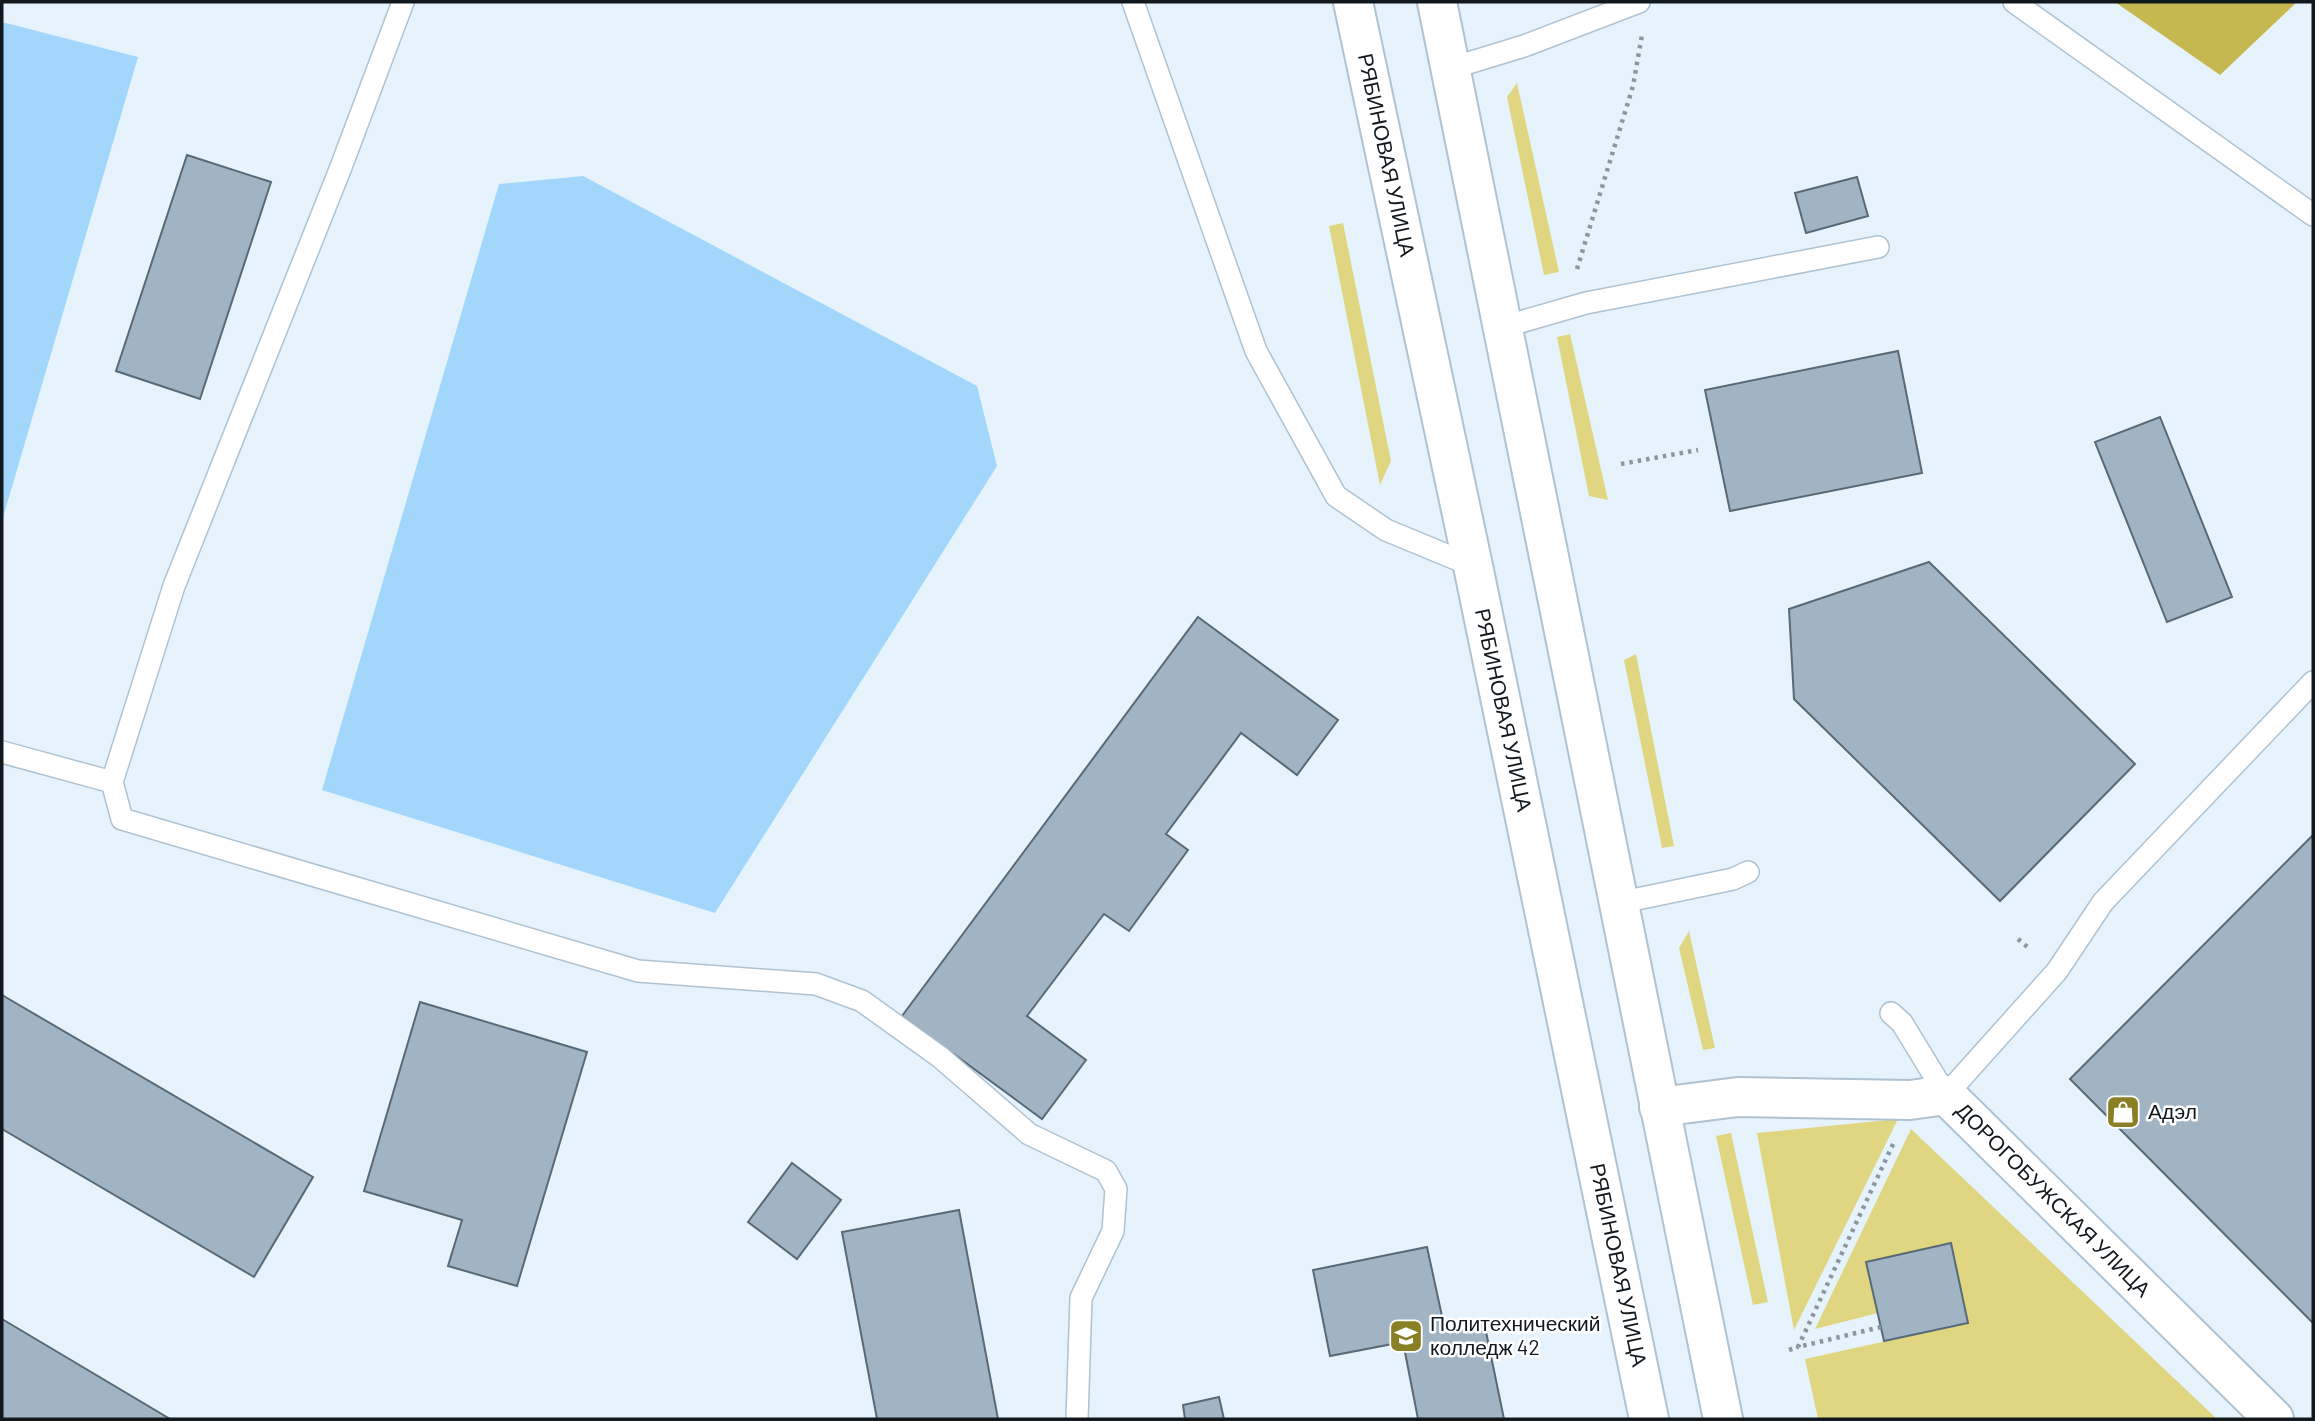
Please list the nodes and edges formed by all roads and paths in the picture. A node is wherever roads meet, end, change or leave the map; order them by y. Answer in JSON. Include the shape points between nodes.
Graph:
{"nodes":[{"id":1,"x":403,"y":2,"type":"edge"},
{"id":2,"x":1133,"y":2,"type":"edge"},
{"id":3,"x":1353,"y":2,"type":"edge"},
{"id":4,"x":1437,"y":2,"type":"edge"},
{"id":5,"x":1639,"y":2,"type":"edge"},
{"id":6,"x":2014,"y":2,"type":"edge"},
{"id":7,"x":1644,"y":26,"type":"dead end"},
{"id":8,"x":1452,"y":68,"type":"junction"},
{"id":9,"x":2313,"y":215,"type":"edge"},
{"id":10,"x":1878,"y":247,"type":"dead end"},
{"id":11,"x":1577,"y":269,"type":"dead end"},
{"id":12,"x":1503,"y":327,"type":"junction"},
{"id":13,"x":1698,"y":450,"type":"dead end"},
{"id":14,"x":1621,"y":464,"type":"dead end"},
{"id":15,"x":1473,"y":566,"type":"junction"},
{"id":16,"x":2313,"y":682,"type":"edge"},
{"id":17,"x":2,"y":752,"type":"edge"},
{"id":18,"x":112,"y":782,"type":"junction"},
{"id":19,"x":1748,"y":872,"type":"dead end"},
{"id":20,"x":1618,"y":902,"type":"junction"},
{"id":21,"x":1891,"y":1013,"type":"dead end"},
{"id":22,"x":1928,"y":1098,"type":"junction"},
{"id":23,"x":1659,"y":1107,"type":"junction"},
{"id":24,"x":1881,"y":1327,"type":"dead end"},
{"id":25,"x":1798,"y":1347,"type":"junction"},
{"id":26,"x":1790,"y":1350,"type":"dead end"},
{"id":27,"x":1077,"y":1419,"type":"edge"},
{"id":28,"x":1649,"y":1419,"type":"edge"},
{"id":29,"x":1723,"y":1419,"type":"edge"},
{"id":30,"x":2274,"y":1419,"type":"edge"}],
"edges":[{"from":1,"to":18,"type":"lane","via":[[174,586]]},
{"from":2,"to":15,"type":"lane","via":[[1256,352],[1336,496],[1386,530]]},
{"from":3,"to":15,"type":"main road","name":"РЯБИНОВАЯ УЛИЦА"},
{"from":4,"to":8,"type":"main road"},
{"from":5,"to":8,"type":"lane"},
{"from":6,"to":9,"type":"lane"},
{"from":7,"to":11,"type":"path","via":[[1633,86]]},
{"from":8,"to":12,"type":"main road"},
{"from":10,"to":12,"type":"lane","via":[[1586,303]]},
{"from":12,"to":20,"type":"main road"},
{"from":13,"to":14,"type":"path"},
{"from":15,"to":28,"type":"main road","name":"РЯБИНОВАЯ УЛИЦА"},
{"from":16,"to":22,"type":"lane","via":[[2103,902],[2057,971]]},
{"from":17,"to":18,"type":"lane"},
{"from":18,"to":27,"type":"lane","via":[[122,819],[638,971],[816,984],[862,1001],[940,1057],[1028,1134],[1106,1171],[1116,1189],[1113,1231],[1081,1298]]},
{"from":19,"to":20,"type":"lane"},
{"from":20,"to":23,"type":"main road"},
{"from":21,"to":22,"type":"lane","via":[[1902,1023]]},
{"from":22,"to":23,"type":"main road","via":[[1738,1097]]},
{"from":22,"to":25,"type":"path","via":[[1902,1123]]},
{"from":22,"to":30,"type":"main road","name":"ДОРОГОБУЖСКАЯ УЛИЦА"},
{"from":23,"to":29,"type":"main road"},
{"from":24,"to":25,"type":"path"},
{"from":25,"to":26,"type":"path"}]}
